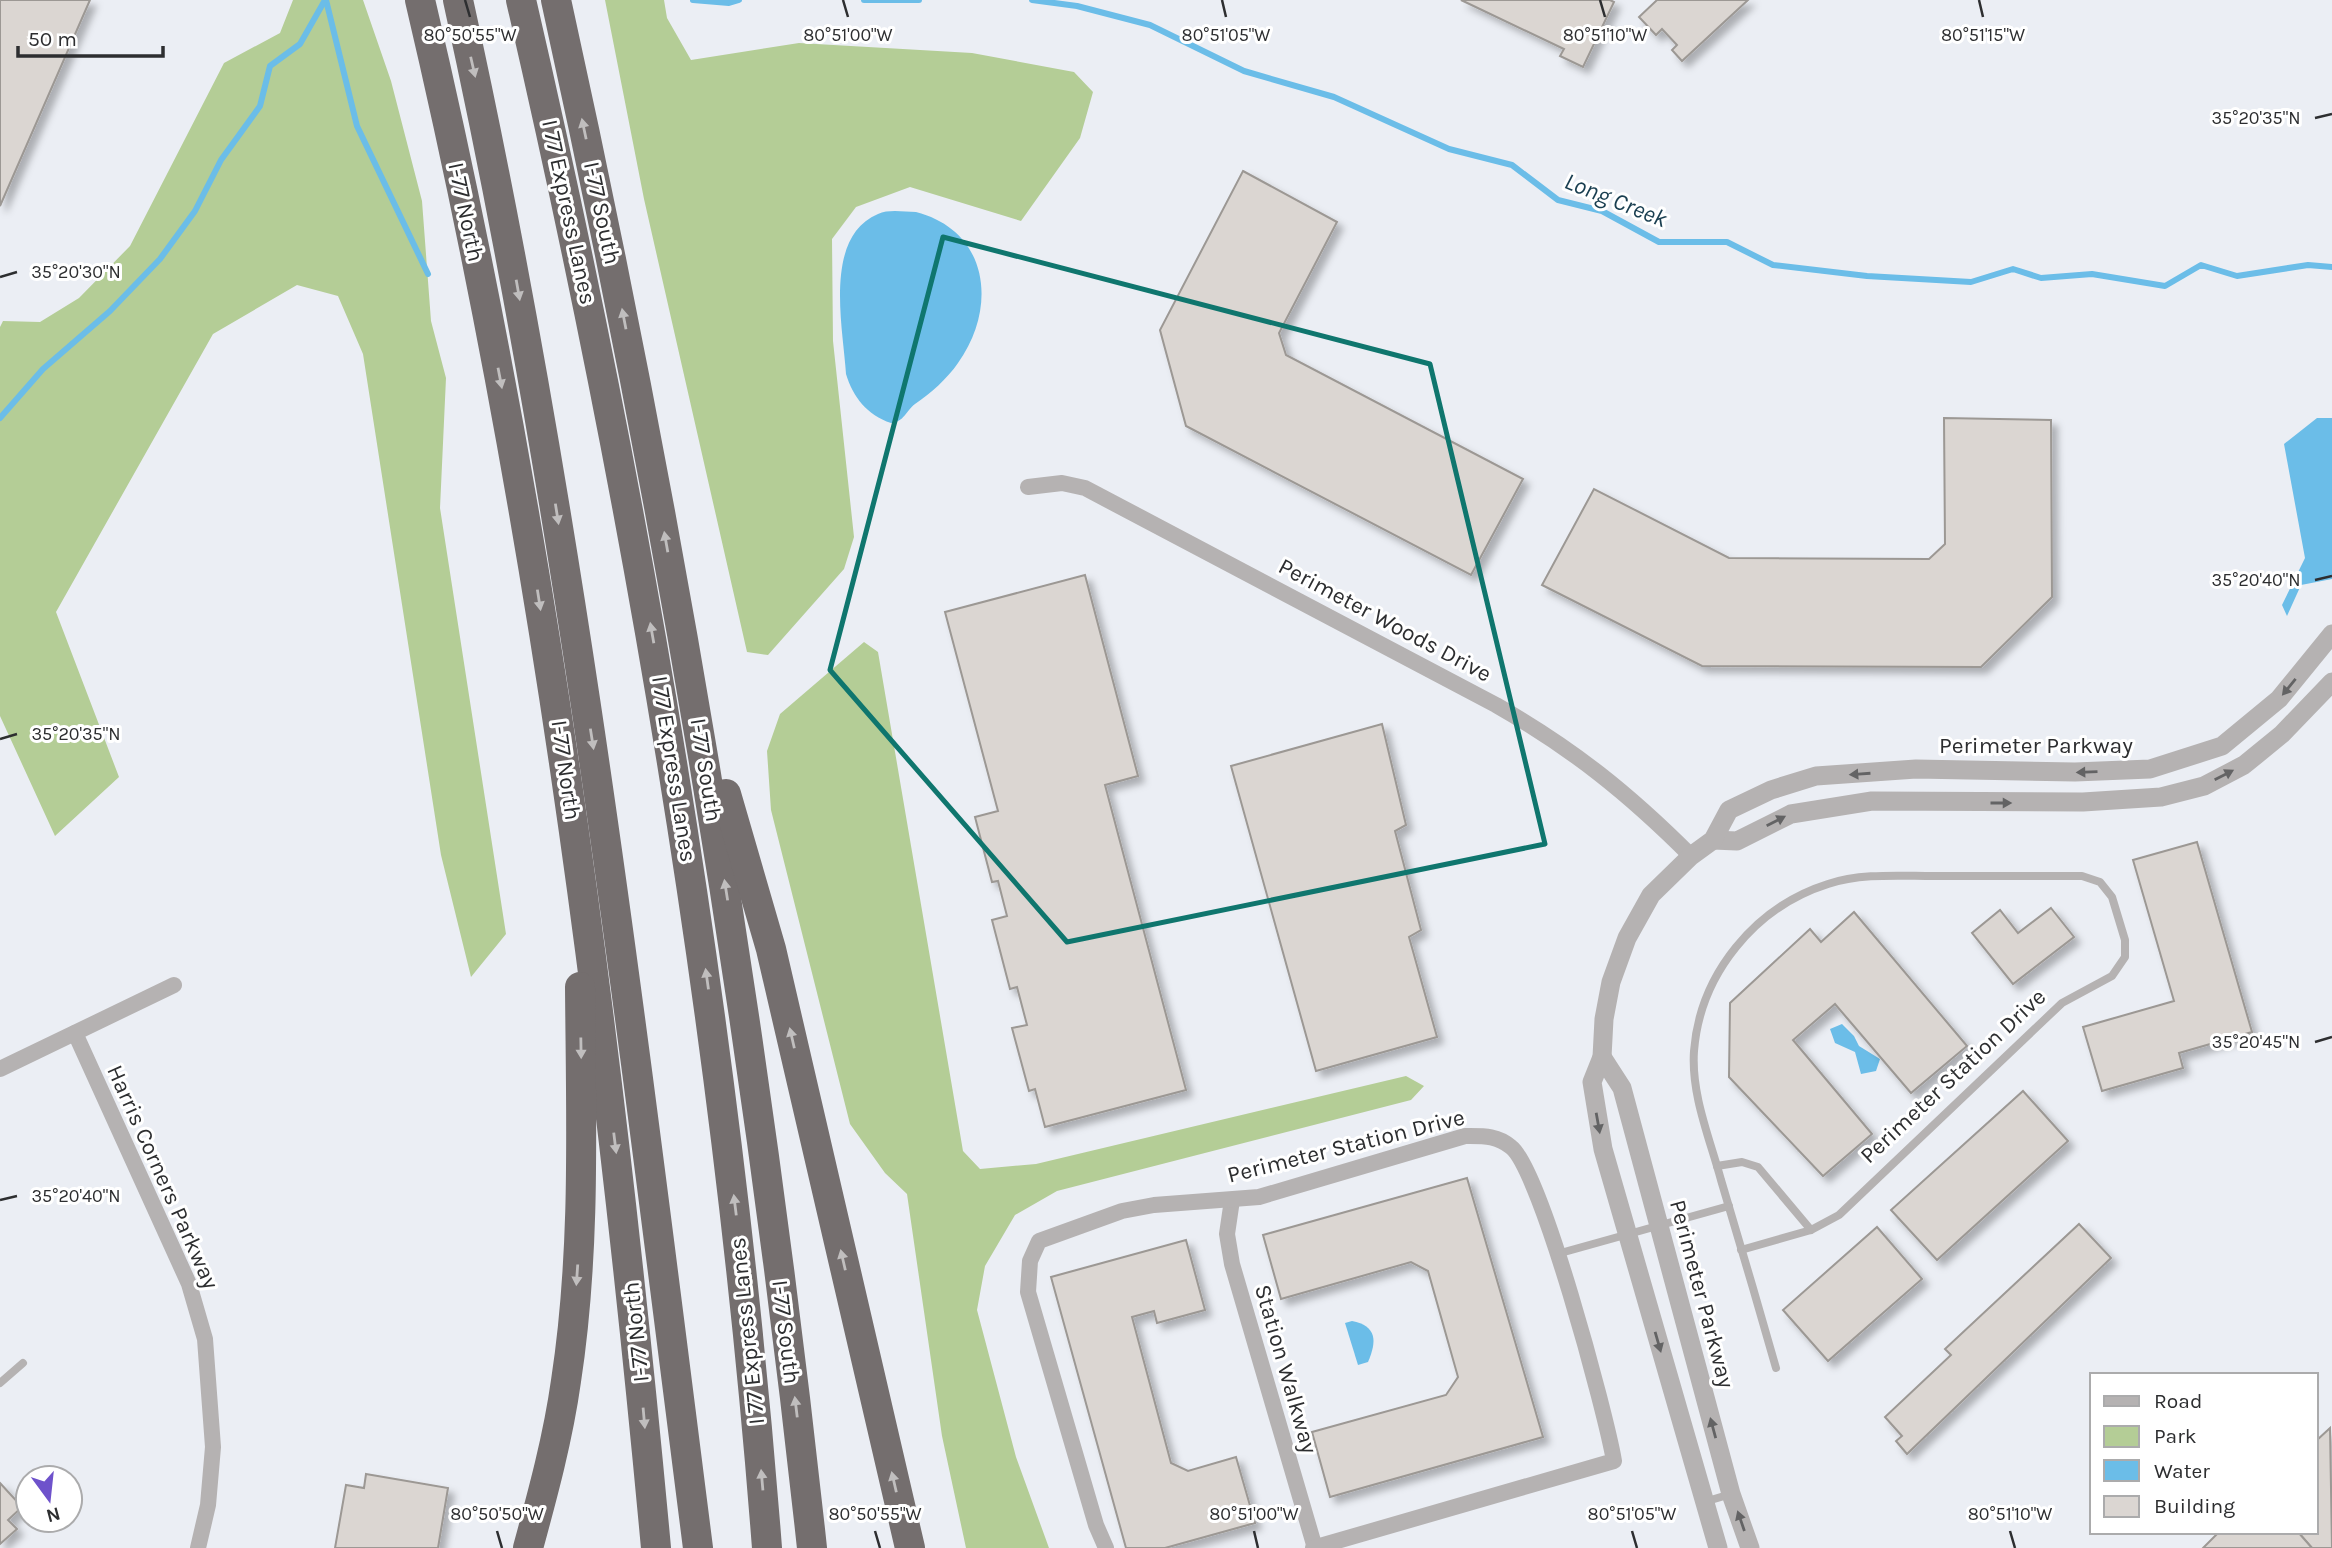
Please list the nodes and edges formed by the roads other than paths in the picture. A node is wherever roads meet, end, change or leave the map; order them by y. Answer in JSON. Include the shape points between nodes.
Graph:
{"nodes":[{"id":1,"x":420,"y":0,"type":"edge"},
{"id":2,"x":458,"y":0,"type":"edge"},
{"id":3,"x":521,"y":0,"type":"edge"},
{"id":4,"x":556,"y":0,"type":"edge"},
{"id":5,"x":1028,"y":487,"type":"dead end"},
{"id":6,"x":2332,"y":634,"type":"edge"},
{"id":7,"x":687,"y":658,"type":"junction"},
{"id":8,"x":2332,"y":682,"type":"edge"},
{"id":9,"x":1713,"y":840,"type":"junction"},
{"id":10,"x":1691,"y":856,"type":"junction"},
{"id":11,"x":579,"y":857,"type":"junction"},
{"id":12,"x":174,"y":985,"type":"dead end"},
{"id":13,"x":75,"y":1034,"type":"junction"},
{"id":14,"x":1602,"y":1057,"type":"junction"},
{"id":15,"x":0,"y":1069,"type":"edge"},
{"id":16,"x":1717,"y":1166,"type":"junction"},
{"id":17,"x":1232,"y":1200,"type":"junction"},
{"id":18,"x":1729,"y":1206,"type":"junction"},
{"id":19,"x":1658,"y":1224,"type":"junction"},
{"id":20,"x":1811,"y":1230,"type":"junction"},
{"id":21,"x":1628,"y":1234,"type":"junction"},
{"id":22,"x":1741,"y":1250,"type":"junction"},
{"id":23,"x":1557,"y":1254,"type":"junction"},
{"id":24,"x":23,"y":1363,"type":"dead end"},
{"id":25,"x":1776,"y":1368,"type":"dead end"},
{"id":26,"x":0,"y":1382,"type":"edge"},
{"id":27,"x":1731,"y":1493,"type":"junction"},
{"id":28,"x":1704,"y":1502,"type":"junction"},
{"id":29,"x":198,"y":1548,"type":"edge"},
{"id":30,"x":528,"y":1548,"type":"edge"},
{"id":31,"x":656,"y":1548,"type":"edge"},
{"id":32,"x":698,"y":1548,"type":"edge"},
{"id":33,"x":767,"y":1548,"type":"edge"},
{"id":34,"x":811,"y":1548,"type":"edge"},
{"id":35,"x":910,"y":1548,"type":"edge"},
{"id":36,"x":1106,"y":1548,"type":"edge"},
{"id":37,"x":1314,"y":1548,"type":"edge"},
{"id":38,"x":1718,"y":1548,"type":"edge"},
{"id":39,"x":1750,"y":1548,"type":"edge"}],
"edges":[{"from":1,"to":11,"type":"highway","name":"I-77 North","one_way":true,"via":[[472,236],[524,508]]},
{"from":2,"to":32,"type":"highway","one_way":true,"via":[[511,255],[582,672]]},
{"from":33,"to":3,"type":"highway","name":"I 77 Express Lanes","one_way":true,"via":[[723,1106],[680,798],[607,388]]},
{"from":7,"to":4,"type":"highway","name":"I-77 South","one_way":true,"via":[[636,382]]},
{"from":5,"to":10,"type":"street","name":"Perimeter Woods Drive","via":[[1062,483],[1085,488],[1496,705],[1589,763]]},
{"from":6,"to":9,"type":"street","name":"Perimeter Parkway","one_way":true,"via":[[2278,699],[2216,748],[2150,769],[1916,769],[1816,776],[1771,790],[1730,810]]},
{"from":34,"to":7,"type":"highway","name":"I-77 South","one_way":true,"via":[[753,1074]]},
{"from":35,"to":7,"type":"highway","one_way":true,"via":[[771,949]]},
{"from":9,"to":8,"type":"street","name":"Perimeter Parkway","one_way":true,"via":[[1737,841],[1791,814],[1872,801],[2083,802],[2161,797],[2204,786],[2244,765],[2282,734]]},
{"from":9,"to":10,"type":"street","name":"Perimeter Parkway"},
{"from":10,"to":14,"type":"street","name":"Perimeter Parkway","via":[[1651,895],[1627,938],[1611,982]]},
{"from":11,"to":30,"type":"highway","one_way":true,"via":[[582,1171],[577,1282],[566,1382]]},
{"from":11,"to":31,"type":"highway","name":"I-77 North","one_way":true,"via":[[622,1206]]},
{"from":12,"to":13,"type":"street"},
{"from":13,"to":15,"type":"street"},
{"from":13,"to":29,"type":"street","name":"Harris Corners Parkway","via":[[189,1284],[205,1339],[213,1447],[208,1505]]},
{"from":14,"to":19,"type":"street","name":"Perimeter Parkway","via":[[1622,1088]]},
{"from":14,"to":21,"type":"street","name":"Perimeter Parkway","one_way":true,"via":[[1592,1082],[1594,1098],[1603,1150]]},
{"from":16,"to":18,"type":"lane","name":"Perimeter Station Drive"},
{"from":16,"to":20,"type":"lane","via":[[1742,1162],[1758,1167]]},
{"from":16,"to":20,"type":"lane","name":"Perimeter Station Drive","via":[[1698,1097],[1695,1051],[1708,991],[1728,954],[1772,911],[1828,884],[1869,877],[2082,876],[2100,882],[2112,897],[2125,940],[2125,957],[2112,976],[2062,1003],[1839,1215]]},
{"from":17,"to":23,"type":"street","name":"Perimeter Station Drive","via":[[1284,1190],[1465,1136],[1494,1136],[1513,1148],[1531,1180]]},
{"from":17,"to":36,"type":"street","name":"Perimeter Station Drive","via":[[1122,1211],[1039,1241],[1030,1261],[1028,1292]]},
{"from":17,"to":37,"type":"street","name":"Station Walkway","via":[[1227,1234],[1231,1264]]},
{"from":18,"to":19,"type":"lane"},
{"from":18,"to":22,"type":"lane","name":"Perimeter Station Drive"},
{"from":19,"to":21,"type":"lane"},
{"from":27,"to":19,"type":"street","name":"Perimeter Parkway","one_way":true},
{"from":20,"to":22,"type":"lane","name":"Perimeter Station Drive"},
{"from":21,"to":23,"type":"lane"},
{"from":21,"to":28,"type":"street","name":"Perimeter Parkway","one_way":true},
{"from":22,"to":25,"type":"lane","name":"Perimeter Station Drive"},
{"from":23,"to":37,"type":"street","name":"Perimeter Station Drive","via":[[1609,1428],[1614,1461]]},
{"from":24,"to":26,"type":"lane"},
{"from":27,"to":28,"type":"lane"},
{"from":39,"to":27,"type":"street","name":"Perimeter Parkway","one_way":true},
{"from":28,"to":38,"type":"street","name":"Perimeter Parkway"}]}
